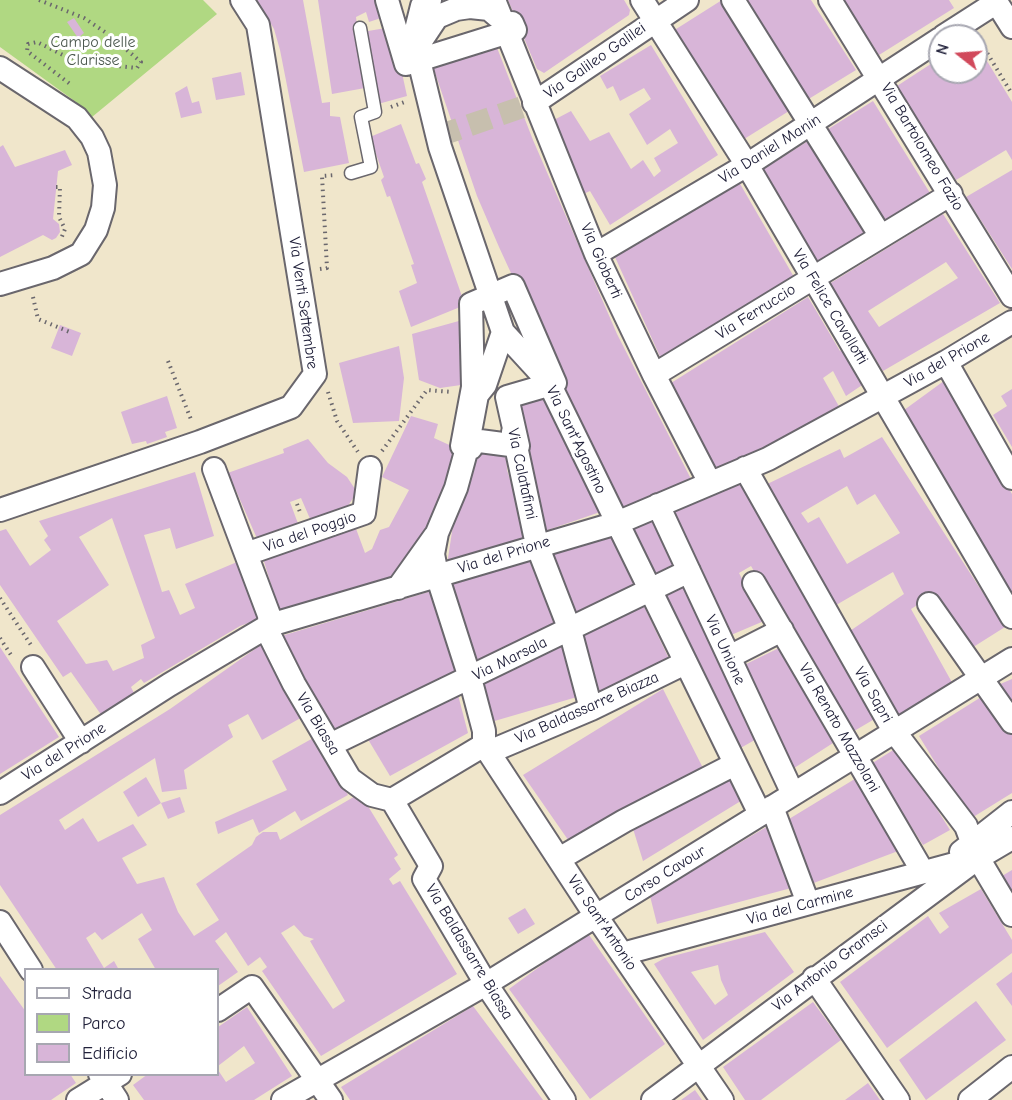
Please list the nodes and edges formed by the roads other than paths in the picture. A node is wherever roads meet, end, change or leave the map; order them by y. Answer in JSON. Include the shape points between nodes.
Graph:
{"nodes":[{"id":1,"x":242,"y":0,"type":"edge"},
{"id":2,"x":387,"y":0,"type":"edge"},
{"id":3,"x":642,"y":0,"type":"edge"},
{"id":4,"x":687,"y":0,"type":"edge"},
{"id":5,"x":734,"y":0,"type":"edge"},
{"id":6,"x":830,"y":0,"type":"edge"},
{"id":7,"x":996,"y":1,"type":"edge"},
{"id":8,"x":422,"y":4,"type":"edge"},
{"id":9,"x":454,"y":4,"type":"edge"},
{"id":10,"x":502,"y":13,"type":"edge"},
{"id":11,"x":654,"y":20,"type":"junction"},
{"id":12,"x":963,"y":24,"type":"edge"},
{"id":13,"x":1012,"y":27,"type":"edge"},
{"id":14,"x":360,"y":28,"type":"dead end"},
{"id":15,"x":928,"y":47,"type":"edge"},
{"id":16,"x":418,"y":54,"type":"junction"},
{"id":17,"x":0,"y":68,"type":"edge"},
{"id":18,"x":880,"y":77,"type":"junction"},
{"id":19,"x":534,"y":103,"type":"junction"},
{"id":20,"x":811,"y":124,"type":"junction"},
{"id":21,"x":747,"y":165,"type":"junction"},
{"id":22,"x":351,"y":174,"type":"dead end"},
{"id":23,"x":951,"y":194,"type":"junction"},
{"id":24,"x":880,"y":235,"type":"junction"},
{"id":25,"x":596,"y":254,"type":"junction"},
{"id":26,"x":812,"y":277,"type":"junction"},
{"id":27,"x":0,"y":284,"type":"edge"},
{"id":28,"x":491,"y":296,"type":"junction"},
{"id":29,"x":1012,"y":296,"type":"edge"},
{"id":30,"x":1012,"y":322,"type":"edge"},
{"id":31,"x":503,"y":332,"type":"junction"},
{"id":32,"x":946,"y":362,"type":"junction"},
{"id":33,"x":654,"y":375,"type":"junction"},
{"id":34,"x":550,"y":385,"type":"junction"},
{"id":35,"x":478,"y":390,"type":"junction"},
{"id":36,"x":884,"y":396,"type":"junction"},
{"id":37,"x":516,"y":446,"type":"junction"},
{"id":38,"x":467,"y":447,"type":"junction"},
{"id":39,"x":370,"y":468,"type":"road end"},
{"id":40,"x":745,"y":468,"type":"junction"},
{"id":41,"x":214,"y":470,"type":"dead end"},
{"id":42,"x":1012,"y":478,"type":"edge"},
{"id":43,"x":710,"y":483,"type":"junction"},
{"id":44,"x":658,"y":505,"type":"junction"},
{"id":45,"x":0,"y":510,"type":"edge"},
{"id":46,"x":616,"y":523,"type":"junction"},
{"id":47,"x":437,"y":533,"type":"junction"},
{"id":48,"x":537,"y":545,"type":"junction"},
{"id":49,"x":246,"y":554,"type":"junction"},
{"id":50,"x":689,"y":571,"type":"junction"},
{"id":51,"x":437,"y":575,"type":"junction"},
{"id":52,"x":754,"y":583,"type":"dead end"},
{"id":53,"x":398,"y":588,"type":"junction"},
{"id":54,"x":650,"y":591,"type":"junction"},
{"id":55,"x":929,"y":604,"type":"dead end"},
{"id":56,"x":1012,"y":617,"type":"edge"},
{"id":57,"x":270,"y":625,"type":"junction"},
{"id":58,"x":570,"y":630,"type":"junction"},
{"id":59,"x":782,"y":630,"type":"junction"},
{"id":60,"x":729,"y":657,"type":"junction"},
{"id":61,"x":1012,"y":659,"type":"edge"},
{"id":62,"x":685,"y":663,"type":"junction"},
{"id":63,"x":33,"y":667,"type":"dead end"},
{"id":64,"x":470,"y":678,"type":"junction"},
{"id":65,"x":978,"y":678,"type":"junction"},
{"id":66,"x":591,"y":709,"type":"junction"},
{"id":67,"x":1012,"y":722,"type":"edge"},
{"id":68,"x":894,"y":731,"type":"junction"},
{"id":69,"x":78,"y":735,"type":"junction"},
{"id":70,"x":330,"y":745,"type":"junction"},
{"id":71,"x":487,"y":748,"type":"junction"},
{"id":72,"x":855,"y":756,"type":"junction"},
{"id":73,"x":735,"y":764,"type":"junction"},
{"id":74,"x":0,"y":793,"type":"edge"},
{"id":75,"x":793,"y":794,"type":"junction"},
{"id":76,"x":393,"y":800,"type":"junction"},
{"id":77,"x":766,"y":811,"type":"junction"},
{"id":78,"x":1012,"y":812,"type":"edge"},
{"id":79,"x":1012,"y":838,"type":"edge"},
{"id":80,"x":975,"y":850,"type":"junction"},
{"id":81,"x":559,"y":859,"type":"junction"},
{"id":82,"x":934,"y":870,"type":"junction"},
{"id":83,"x":808,"y":903,"type":"junction"},
{"id":84,"x":1012,"y":915,"type":"edge"},
{"id":85,"x":596,"y":916,"type":"junction"},
{"id":86,"x":3,"y":932,"type":"edge"},
{"id":87,"x":622,"y":954,"type":"junction"},
{"id":88,"x":30,"y":968,"type":"edge"},
{"id":89,"x":814,"y":978,"type":"junction"},
{"id":90,"x":486,"y":984,"type":"junction"},
{"id":91,"x":219,"y":1009,"type":"edge"},
{"id":92,"x":698,"y":1065,"type":"junction"},
{"id":93,"x":1012,"y":1067,"type":"edge"},
{"id":94,"x":318,"y":1078,"type":"junction"},
{"id":95,"x":111,"y":1083,"type":"edge"},
{"id":96,"x":78,"y":1100,"type":"edge"},
{"id":97,"x":283,"y":1100,"type":"edge"},
{"id":98,"x":331,"y":1100,"type":"edge"},
{"id":99,"x":564,"y":1100,"type":"edge"},
{"id":100,"x":653,"y":1100,"type":"edge"},
{"id":101,"x":722,"y":1100,"type":"edge"},
{"id":102,"x":898,"y":1100,"type":"edge"},
{"id":103,"x":970,"y":1100,"type":"edge"}],
"edges":[{"from":1,"to":45,"type":"street","name":"Via Venti Settembre","via":[[258,25],[315,374],[291,407]]},
{"from":2,"to":16,"type":"street","via":[[406,64]]},
{"from":3,"to":11,"type":"street","name":"Via Felice Cavallotti"},
{"from":4,"to":11,"type":"street","name":"Via Galileo Galilei"},
{"from":5,"to":20,"type":"street"},
{"from":6,"to":18,"type":"street","name":"Via Bartolomeo Fazio"},
{"from":7,"to":12,"type":"street"},
{"from":7,"to":13,"type":"street"},
{"from":8,"to":16,"type":"street","name":"Via Sant'Agostino","via":[[414,38]]},
{"from":9,"to":10,"type":"street"},
{"from":9,"to":16,"type":"street","via":[[437,17]]},
{"from":10,"to":16,"type":"street"},
{"from":10,"to":19,"type":"street","name":"Via Gioberti"},
{"from":11,"to":19,"type":"street","name":"Via Galileo Galilei"},
{"from":11,"to":21,"type":"street","name":"Via Felice Cavallotti"},
{"from":14,"to":22,"type":"lane","via":[[375,112],[361,117],[371,167]]},
{"from":15,"to":18,"type":"street","name":"Via Daniel Manin"},
{"from":16,"to":28,"type":"street","name":"Via Sant'Agostino","via":[[440,147]]},
{"from":17,"to":27,"type":"street","via":[[77,118],[92,136],[102,165],[103,208],[87,247],[74,259]]},
{"from":18,"to":20,"type":"street","name":"Via Daniel Manin"},
{"from":18,"to":23,"type":"street","name":"Via Bartolomeo Fazio"},
{"from":19,"to":25,"type":"street","name":"Via Gioberti"},
{"from":20,"to":21,"type":"street","name":"Via Daniel Manin"},
{"from":20,"to":24,"type":"street"},
{"from":21,"to":25,"type":"street","name":"Via Daniel Manin"},
{"from":21,"to":26,"type":"street","name":"Via Felice Cavallotti"},
{"from":23,"to":24,"type":"street","name":"Via Ferruccio"},
{"from":23,"to":29,"type":"street","name":"Via Bartolomeo Fazio"},
{"from":24,"to":26,"type":"street","name":"Via Ferruccio"},
{"from":25,"to":33,"type":"street","name":"Via Gioberti"},
{"from":26,"to":33,"type":"street","name":"Via Ferruccio"},
{"from":26,"to":36,"type":"street","name":"Via Felice Cavallotti"},
{"from":28,"to":31,"type":"street","name":"Via Sant'Agostino"},
{"from":28,"to":34,"type":"street","via":[[513,286],[555,383]]},
{"from":28,"to":35,"type":"street","via":[[471,304]]},
{"from":30,"to":32,"type":"street","name":"Via del Prione"},
{"from":31,"to":34,"type":"street","name":"Via Sant'Agostino"},
{"from":31,"to":35,"type":"street"},
{"from":32,"to":36,"type":"street","name":"Via del Prione"},
{"from":32,"to":42,"type":"street"},
{"from":33,"to":43,"type":"street","name":"Via Gioberti"},
{"from":34,"to":37,"type":"street","via":[[507,397]]},
{"from":34,"to":46,"type":"street","name":"Via Sant'Agostino"},
{"from":35,"to":37,"type":"street","name":"Via Calatafimi","via":[[507,403]]},
{"from":35,"to":38,"type":"street"},
{"from":36,"to":40,"type":"street","name":"Via del Prione"},
{"from":36,"to":56,"type":"street","name":"Via Felice Cavallotti"},
{"from":37,"to":38,"type":"street","via":[[472,440],[471,448]]},
{"from":37,"to":48,"type":"street","name":"Via Calatafimi"},
{"from":38,"to":47,"type":"street","via":[[456,488]]},
{"from":39,"to":49,"type":"street","name":"Via del Poggio","via":[[364,513]]},
{"from":40,"to":43,"type":"street","name":"Via del Prione"},
{"from":40,"to":68,"type":"street","name":"Via Sapri"},
{"from":41,"to":49,"type":"street","name":"Via Biassa"},
{"from":43,"to":44,"type":"street","name":"Via del Prione"},
{"from":44,"to":46,"type":"street","name":"Via del Prione"},
{"from":44,"to":50,"type":"street","name":"Via Unione"},
{"from":46,"to":48,"type":"street","name":"Via del Prione"},
{"from":46,"to":54,"type":"street","name":"Via Sant'Agostino"},
{"from":47,"to":51,"type":"street","via":[[433,554]]},
{"from":47,"to":53,"type":"street"},
{"from":48,"to":51,"type":"street","name":"Via del Prione"},
{"from":48,"to":58,"type":"street","name":"Via Calatafimi"},
{"from":49,"to":57,"type":"street","name":"Via Biassa"},
{"from":50,"to":54,"type":"street","name":"Via Marsala"},
{"from":50,"to":60,"type":"street","name":"Via Unione"},
{"from":51,"to":53,"type":"street","name":"Via del Prione"},
{"from":51,"to":64,"type":"street"},
{"from":52,"to":59,"type":"street","name":"Via Renato Mazzolani"},
{"from":53,"to":57,"type":"street","name":"Via del Prione"},
{"from":54,"to":58,"type":"street","name":"Via Marsala"},
{"from":54,"to":62,"type":"street","name":"Via Sant'Agostino"},
{"from":55,"to":65,"type":"street"},
{"from":57,"to":69,"type":"street","name":"Via del Prione"},
{"from":57,"to":70,"type":"street","name":"Via Biassa","via":[[270,636]]},
{"from":58,"to":64,"type":"street","name":"Via Marsala"},
{"from":58,"to":66,"type":"street","name":"Via Calatafimi"},
{"from":59,"to":60,"type":"street"},
{"from":59,"to":72,"type":"street","name":"Via Renato Mazzolani"},
{"from":60,"to":75,"type":"street","name":"Via Unione"},
{"from":61,"to":65,"type":"street","name":"Corso Cavour"},
{"from":62,"to":66,"type":"street","name":"Via Baldassarre Biazza"},
{"from":62,"to":73,"type":"street","name":"Via Sant'Agostino"},
{"from":63,"to":69,"type":"street"},
{"from":64,"to":70,"type":"street","name":"Via Marsala"},
{"from":64,"to":71,"type":"street"},
{"from":65,"to":67,"type":"street"},
{"from":65,"to":68,"type":"street","name":"Corso Cavour"},
{"from":66,"to":71,"type":"street","name":"Via Baldassarre Biazza"},
{"from":68,"to":72,"type":"street","name":"Corso Cavour"},
{"from":68,"to":80,"type":"street","name":"Via Sapri","via":[[966,826]]},
{"from":69,"to":74,"type":"street","name":"Via del Prione"},
{"from":70,"to":76,"type":"street","name":"Via Biassa","via":[[350,779],[372,795]]},
{"from":71,"to":76,"type":"street"},
{"from":71,"to":81,"type":"street","name":"Via Sant'Antonio"},
{"from":72,"to":75,"type":"street","name":"Corso Cavour"},
{"from":72,"to":82,"type":"street","name":"Via Renato Mazzolani"},
{"from":73,"to":77,"type":"street","name":"Via Sant'Agostino"},
{"from":73,"to":81,"type":"street"},
{"from":75,"to":77,"type":"street","name":"Corso Cavour"},
{"from":76,"to":90,"type":"street","name":"Via Baldassarre Biassa","via":[[431,866],[424,879]]},
{"from":77,"to":83,"type":"street","name":"Via Sant'Agostino"},
{"from":77,"to":85,"type":"street","name":"Corso Cavour"},
{"from":78,"to":80,"type":"street"},
{"from":79,"to":80,"type":"street","name":"Via Antonio Gramsci"},
{"from":80,"to":82,"type":"street","name":"Via del Carmine"},
{"from":80,"to":84,"type":"street","name":"Via Sapri"},
{"from":80,"to":89,"type":"street","name":"Via Antonio Gramsci"},
{"from":81,"to":85,"type":"street","name":"Via Sant'Antonio"},
{"from":82,"to":83,"type":"street","name":"Via del Carmine"},
{"from":83,"to":87,"type":"street","name":"Via del Carmine"},
{"from":85,"to":87,"type":"street","name":"Via Sant'Antonio"},
{"from":85,"to":90,"type":"street","name":"Corso Cavour"},
{"from":86,"to":88,"type":"street"},
{"from":87,"to":92,"type":"street","name":"Via Sant'Antonio"},
{"from":89,"to":92,"type":"street","name":"Via Antonio Gramsci"},
{"from":89,"to":102,"type":"street"},
{"from":90,"to":94,"type":"street","name":"Corso Cavour"},
{"from":90,"to":99,"type":"street","name":"Via Baldassarre Biassa"},
{"from":91,"to":94,"type":"street","via":[[252,987]]},
{"from":92,"to":100,"type":"street","name":"Via Antonio Gramsci"},
{"from":92,"to":101,"type":"street","name":"Via Sant'Antonio"},
{"from":93,"to":103,"type":"street"},
{"from":94,"to":97,"type":"street","name":"Corso Cavour"},
{"from":94,"to":98,"type":"street"},
{"from":95,"to":96,"type":"street"}]}
